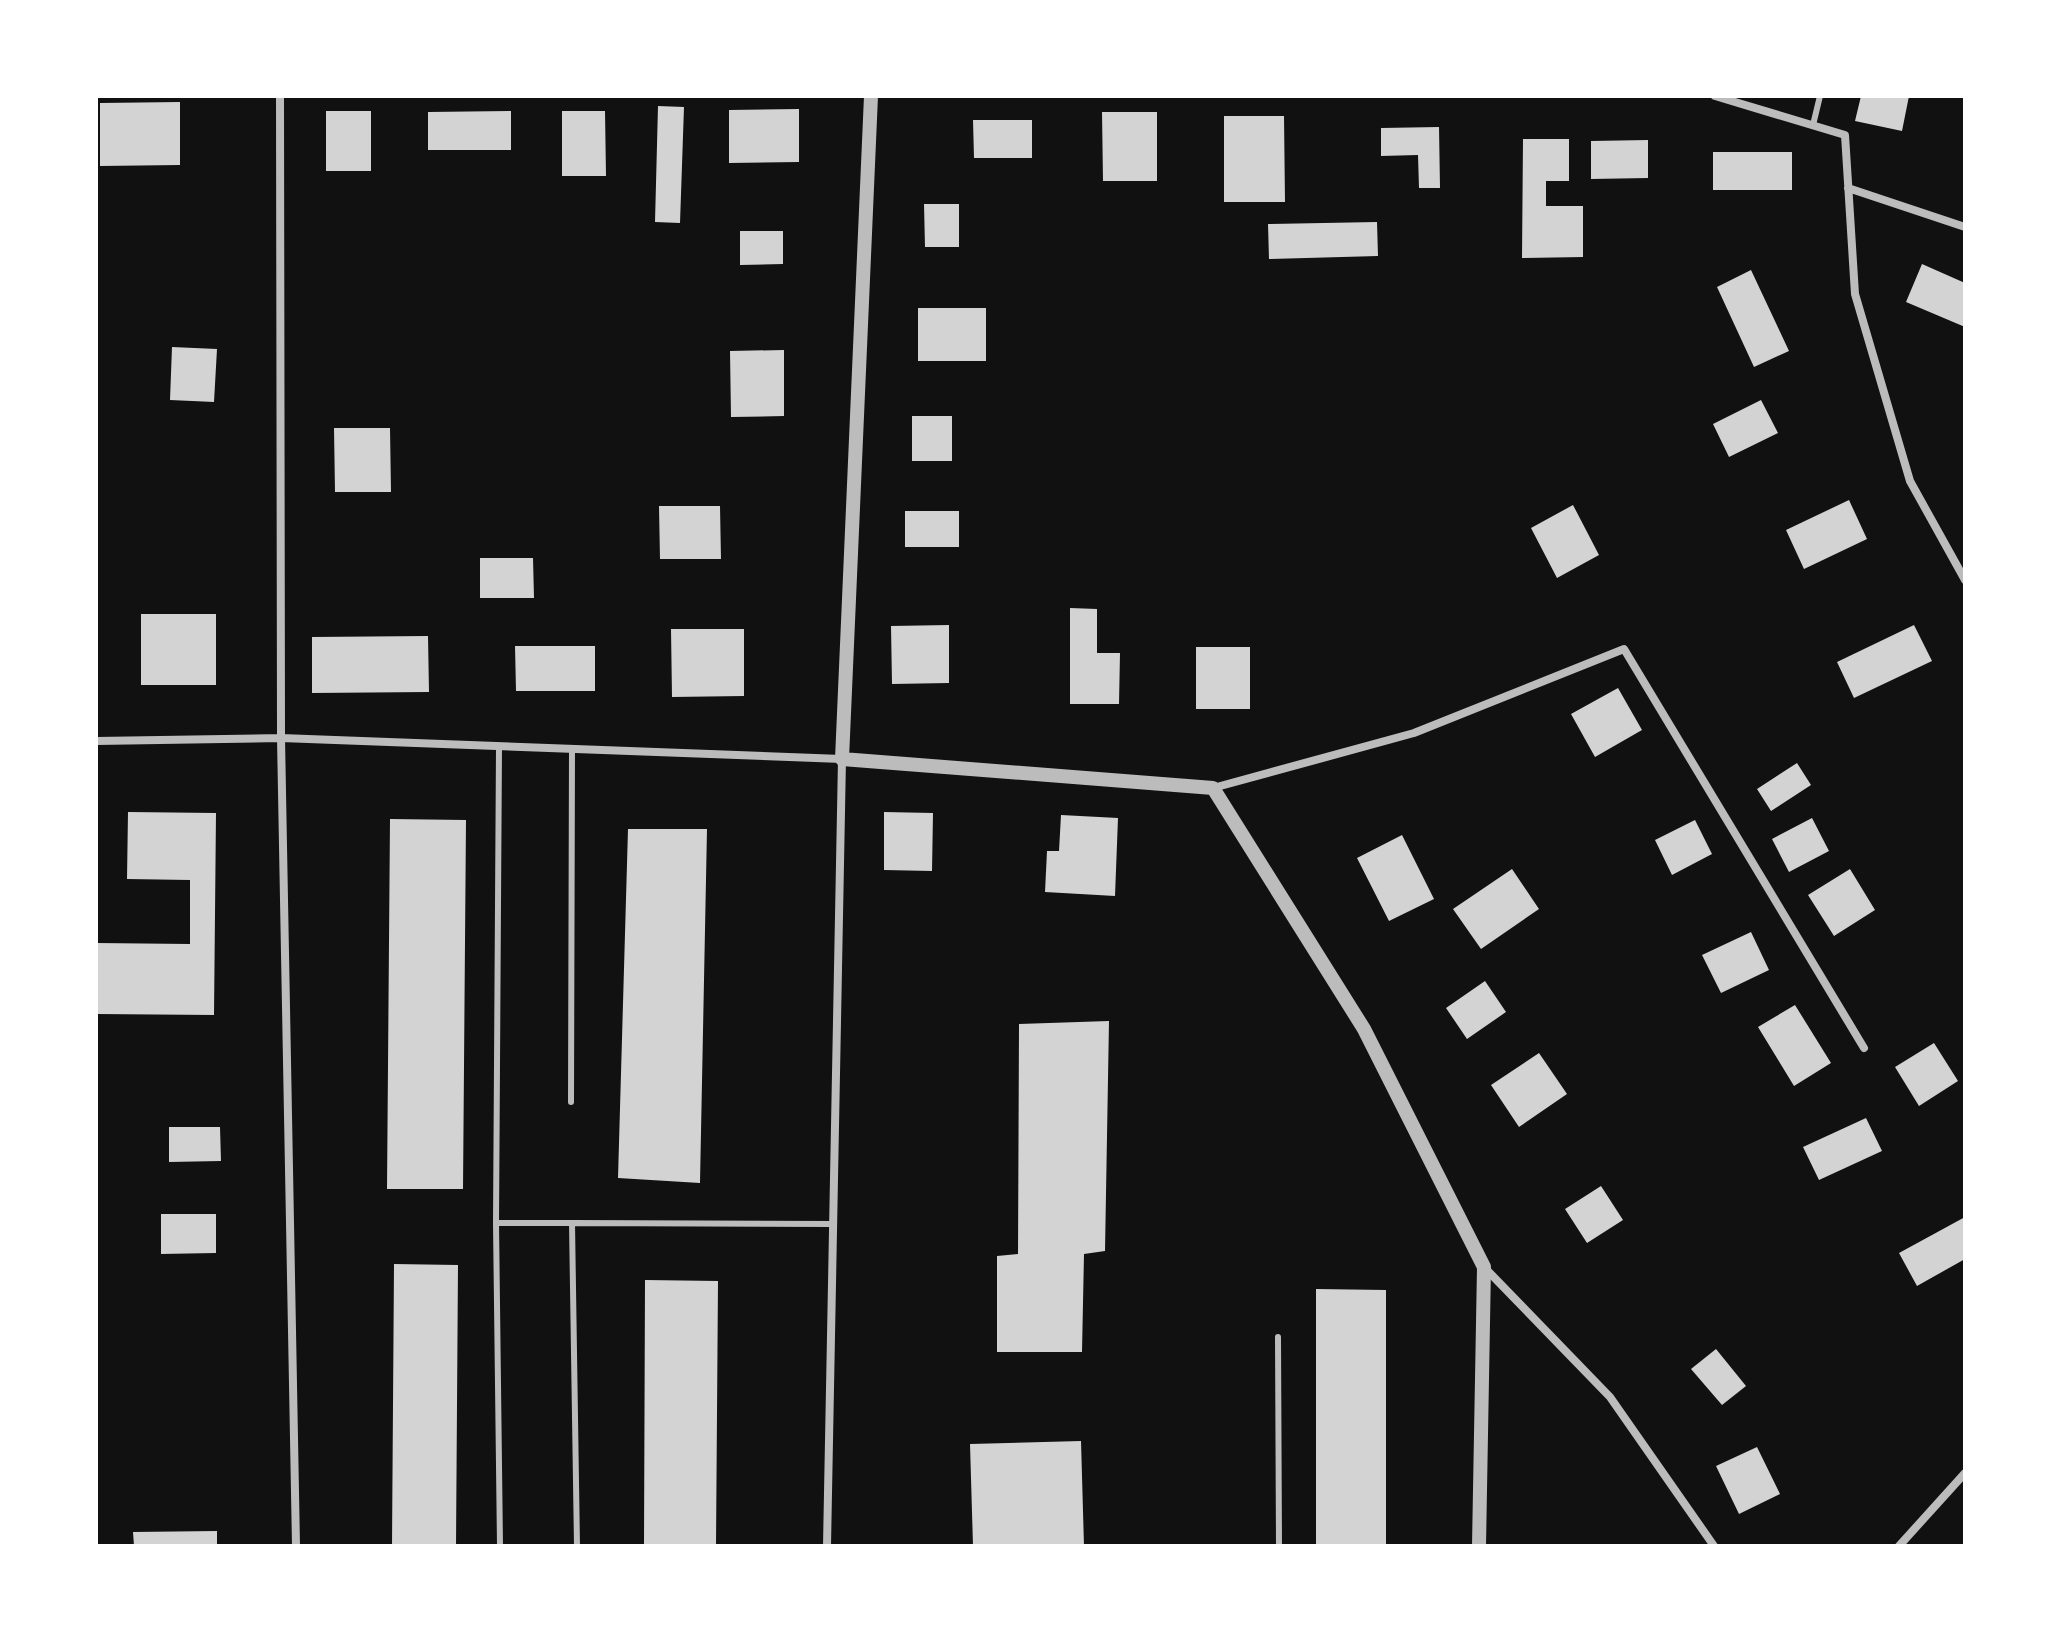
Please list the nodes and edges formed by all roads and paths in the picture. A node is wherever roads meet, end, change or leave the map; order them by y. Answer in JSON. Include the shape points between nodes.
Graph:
{"nodes":[{"id":1,"x":280,"y":96,"type":"edge"},
{"id":2,"x":871,"y":96,"type":"edge"},
{"id":3,"x":1715,"y":96,"type":"edge"},
{"id":4,"x":1820,"y":96,"type":"edge"},
{"id":5,"x":1813,"y":125,"type":"junction"},
{"id":6,"x":1848,"y":188,"type":"junction"},
{"id":7,"x":1965,"y":227,"type":"edge"},
{"id":8,"x":1965,"y":580,"type":"edge"},
{"id":9,"x":281,"y":738,"type":"junction"},
{"id":10,"x":96,"y":741,"type":"edge"},
{"id":11,"x":499,"y":747,"type":"junction"},
{"id":12,"x":572,"y":749,"type":"junction"},
{"id":13,"x":842,"y":759,"type":"junction"},
{"id":14,"x":1213,"y":788,"type":"junction"},
{"id":15,"x":1864,"y":1048,"type":"dead end"},
{"id":16,"x":571,"y":1102,"type":"dead end"},
{"id":17,"x":496,"y":1223,"type":"junction"},
{"id":18,"x":572,"y":1223,"type":"junction"},
{"id":19,"x":833,"y":1224,"type":"junction"},
{"id":20,"x":1484,"y":1267,"type":"junction"},
{"id":21,"x":1278,"y":1337,"type":"dead end"},
{"id":22,"x":1965,"y":1473,"type":"edge"},
{"id":23,"x":296,"y":1546,"type":"edge"},
{"id":24,"x":500,"y":1546,"type":"edge"},
{"id":25,"x":577,"y":1546,"type":"edge"},
{"id":26,"x":827,"y":1546,"type":"edge"},
{"id":27,"x":1279,"y":1546,"type":"edge"},
{"id":28,"x":1479,"y":1546,"type":"edge"},
{"id":29,"x":1714,"y":1546,"type":"edge"},
{"id":30,"x":1899,"y":1546,"type":"edge"}],
"edges":[{"from":1,"to":9,"type":"street"},
{"from":2,"to":13,"type":"street"},
{"from":3,"to":5,"type":"street"},
{"from":4,"to":5,"type":"lane"},
{"from":5,"to":6,"type":"street","via":[[1845,135]]},
{"from":6,"to":7,"type":"street"},
{"from":6,"to":8,"type":"street","via":[[1855,294],[1910,481]]},
{"from":9,"to":10,"type":"street"},
{"from":9,"to":11,"type":"street"},
{"from":9,"to":23,"type":"street"},
{"from":11,"to":12,"type":"street"},
{"from":11,"to":17,"type":"lane"},
{"from":12,"to":13,"type":"street"},
{"from":12,"to":16,"type":"lane"},
{"from":13,"to":14,"type":"street"},
{"from":13,"to":19,"type":"street"},
{"from":14,"to":15,"type":"street","via":[[1414,733],[1624,649]]},
{"from":14,"to":20,"type":"street","via":[[1364,1029]]},
{"from":17,"to":18,"type":"lane"},
{"from":17,"to":24,"type":"lane"},
{"from":18,"to":19,"type":"lane"},
{"from":18,"to":25,"type":"lane"},
{"from":19,"to":26,"type":"street"},
{"from":20,"to":28,"type":"street"},
{"from":20,"to":29,"type":"street","via":[[1610,1397]]},
{"from":21,"to":27,"type":"lane"},
{"from":22,"to":30,"type":"street"}]}
